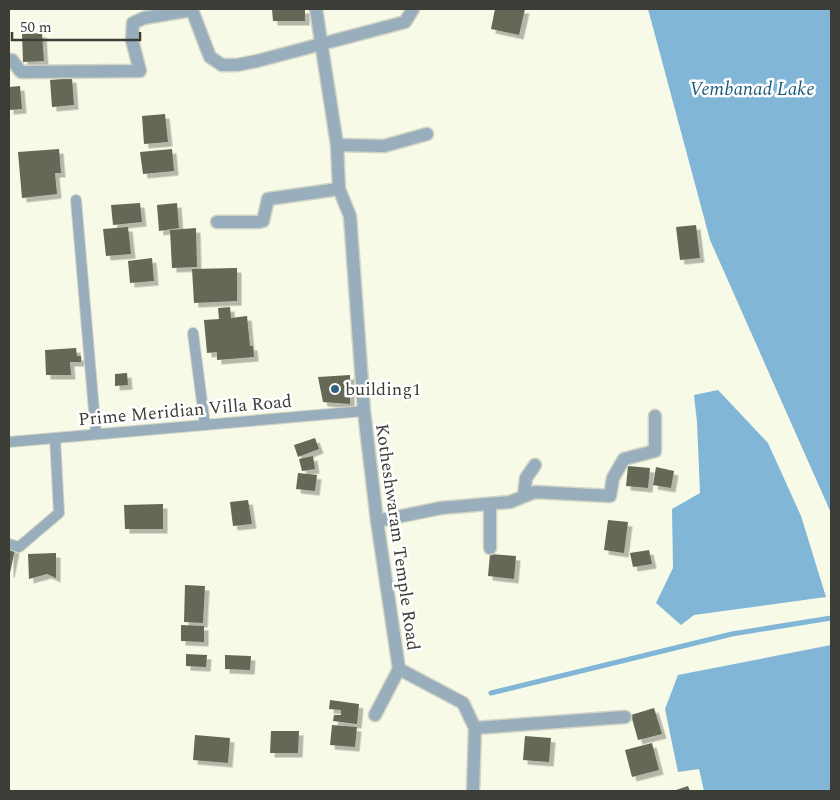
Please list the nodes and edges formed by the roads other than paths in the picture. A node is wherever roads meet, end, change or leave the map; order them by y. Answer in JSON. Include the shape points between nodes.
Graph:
{"nodes":[{"id":1,"x":316,"y":9,"type":"edge"},
{"id":2,"x":413,"y":9,"type":"edge"},
{"id":3,"x":322,"y":44,"type":"junction"},
{"id":4,"x":9,"y":60,"type":"edge"},
{"id":5,"x":427,"y":134,"type":"dead end"},
{"id":6,"x":337,"y":145,"type":"junction"},
{"id":7,"x":339,"y":189,"type":"junction"},
{"id":8,"x":76,"y":200,"type":"dead end"},
{"id":9,"x":217,"y":222,"type":"dead end"},
{"id":10,"x":193,"y":332,"type":"dead end"},
{"id":11,"x":364,"y":411,"type":"junction"},
{"id":12,"x":656,"y":416,"type":"dead end"},
{"id":13,"x":205,"y":425,"type":"junction"},
{"id":14,"x":96,"y":434,"type":"junction"},
{"id":15,"x":54,"y":438,"type":"junction"},
{"id":16,"x":9,"y":442,"type":"edge"},
{"id":17,"x":535,"y":465,"type":"dead end"},
{"id":18,"x":524,"y":496,"type":"junction"},
{"id":19,"x":490,"y":504,"type":"junction"},
{"id":20,"x":378,"y":521,"type":"junction"},
{"id":21,"x":9,"y":544,"type":"edge"},
{"id":22,"x":490,"y":548,"type":"dead end"},
{"id":23,"x":399,"y":670,"type":"junction"},
{"id":24,"x":375,"y":715,"type":"dead end"},
{"id":25,"x":625,"y":717,"type":"dead end"},
{"id":26,"x":475,"y":728,"type":"junction"},
{"id":27,"x":473,"y":791,"type":"edge"}],
"edges":[{"from":1,"to":3,"type":"street","name":"Kotheshwaram Temple Road"},
{"from":2,"to":3,"type":"street","via":[[405,22]]},
{"from":3,"to":4,"type":"street","via":[[238,65],[222,65],[210,57],[192,10],[144,18],[133,23],[132,40],[140,71],[21,72]]},
{"from":3,"to":6,"type":"street","name":"Kotheshwaram Temple Road"},
{"from":5,"to":6,"type":"street","via":[[384,146]]},
{"from":6,"to":7,"type":"street","name":"Kotheshwaram Temple Road"},
{"from":7,"to":9,"type":"street","via":[[268,199],[264,221]]},
{"from":7,"to":11,"type":"street","name":"Kotheshwaram Temple Road","via":[[350,216]]},
{"from":8,"to":14,"type":"lane"},
{"from":10,"to":13,"type":"lane"},
{"from":11,"to":13,"type":"lane","name":"Prime Meridian Villa Road"},
{"from":11,"to":20,"type":"street","name":"Kotheshwaram Temple Road"},
{"from":12,"to":18,"type":"street","via":[[655,451],[624,459],[613,478],[610,496],[535,492]]},
{"from":13,"to":14,"type":"lane","name":"Prime Meridian Villa Road"},
{"from":14,"to":15,"type":"lane","name":"Prime Meridian Villa Road"},
{"from":15,"to":16,"type":"lane","name":"Prime Meridian Villa Road"},
{"from":15,"to":21,"type":"lane","via":[[58,513],[19,547]]},
{"from":17,"to":18,"type":"street","via":[[526,478]]},
{"from":18,"to":19,"type":"street","via":[[510,502]]},
{"from":19,"to":20,"type":"street","via":[[441,508]]},
{"from":19,"to":22,"type":"street"},
{"from":20,"to":23,"type":"street","name":"Kotheshwaram Temple Road"},
{"from":23,"to":24,"type":"street"},
{"from":23,"to":26,"type":"street","name":"Kotheshwaram Temple Road","via":[[463,703]]},
{"from":25,"to":26,"type":"street"},
{"from":26,"to":27,"type":"street","name":"Kotheshwaram Temple Road"}]}
